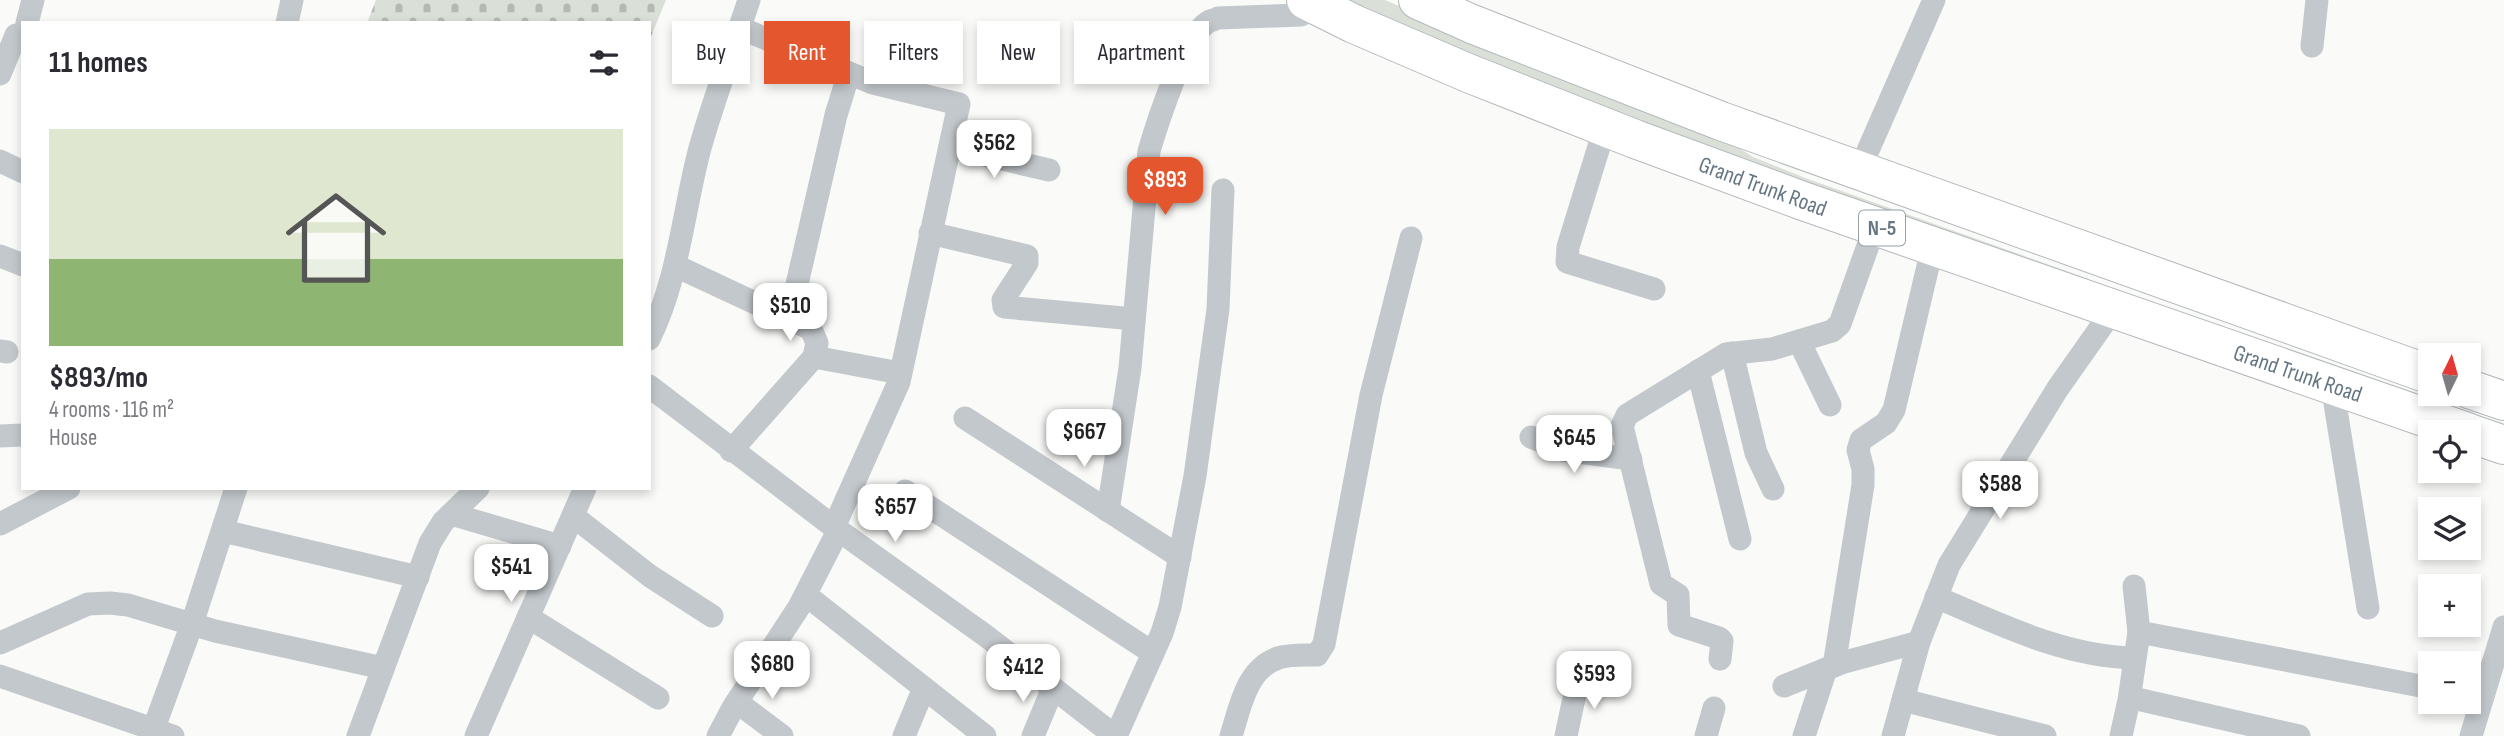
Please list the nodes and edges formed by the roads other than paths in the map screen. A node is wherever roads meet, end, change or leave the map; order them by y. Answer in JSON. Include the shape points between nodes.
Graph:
{"nodes":[{"id":1,"x":33,"y":0,"type":"edge"},
{"id":2,"x":292,"y":0,"type":"edge"},
{"id":3,"x":749,"y":0,"type":"edge"},
{"id":4,"x":1418,"y":0,"type":"edge"},
{"id":5,"x":1934,"y":0,"type":"edge"},
{"id":6,"x":2317,"y":0,"type":"edge"},
{"id":7,"x":1311,"y":3,"type":"edge"},
{"id":8,"x":23,"y":21,"type":"edge"},
{"id":9,"x":287,"y":21,"type":"edge"},
{"id":10,"x":742,"y":21,"type":"edge"},
{"id":11,"x":18,"y":32,"type":"edge"},
{"id":12,"x":2312,"y":46,"type":"dead end"},
{"id":13,"x":850,"y":73,"type":"edge"},
{"id":14,"x":0,"y":74,"type":"edge"},
{"id":15,"x":721,"y":84,"type":"edge"},
{"id":16,"x":846,"y":84,"type":"edge"},
{"id":17,"x":1605,"y":127,"type":"junction"},
{"id":18,"x":950,"y":147,"type":"junction"},
{"id":19,"x":0,"y":161,"type":"edge"},
{"id":20,"x":1048,"y":170,"type":"dead end"},
{"id":21,"x":21,"y":171,"type":"edge"},
{"id":22,"x":1859,"y":171,"type":"junction"},
{"id":23,"x":1223,"y":190,"type":"dead end"},
{"id":24,"x":1875,"y":226,"type":"junction"},
{"id":25,"x":930,"y":233,"type":"junction"},
{"id":26,"x":1411,"y":238,"type":"dead end"},
{"id":27,"x":1933,"y":246,"type":"junction"},
{"id":28,"x":0,"y":256,"type":"edge"},
{"id":29,"x":21,"y":264,"type":"edge"},
{"id":30,"x":676,"y":266,"type":"junction"},
{"id":31,"x":2127,"y":268,"type":"junction"},
{"id":32,"x":1654,"y":289,"type":"dead end"},
{"id":33,"x":2113,"y":310,"type":"junction"},
{"id":34,"x":789,"y":319,"type":"junction"},
{"id":35,"x":1134,"y":319,"type":"junction"},
{"id":36,"x":651,"y":335,"type":"edge"},
{"id":37,"x":1799,"y":341,"type":"junction"},
{"id":38,"x":1732,"y":353,"type":"junction"},
{"id":39,"x":814,"y":357,"type":"junction"},
{"id":40,"x":2418,"y":370,"type":"edge"},
{"id":41,"x":1698,"y":371,"type":"junction"},
{"id":42,"x":900,"y":373,"type":"junction"},
{"id":43,"x":2332,"y":385,"type":"junction"},
{"id":44,"x":651,"y":388,"type":"edge"},
{"id":45,"x":2482,"y":393,"type":"edge"},
{"id":46,"x":2504,"y":401,"type":"edge"},
{"id":47,"x":1830,"y":404,"type":"dead end"},
{"id":48,"x":965,"y":418,"type":"dead end"},
{"id":49,"x":2431,"y":420,"type":"edge"},
{"id":50,"x":21,"y":435,"type":"edge"},
{"id":51,"x":0,"y":436,"type":"edge"},
{"id":52,"x":1531,"y":437,"type":"dead end"},
{"id":53,"x":2481,"y":437,"type":"edge"},
{"id":54,"x":2504,"y":445,"type":"edge"},
{"id":55,"x":731,"y":451,"type":"junction"},
{"id":56,"x":1631,"y":459,"type":"junction"},
{"id":57,"x":1773,"y":489,"type":"dead end"},
{"id":58,"x":65,"y":490,"type":"edge"},
{"id":59,"x":229,"y":490,"type":"edge"},
{"id":60,"x":476,"y":490,"type":"edge"},
{"id":61,"x":584,"y":490,"type":"edge"},
{"id":62,"x":905,"y":491,"type":"dead end"},
{"id":63,"x":1108,"y":511,"type":"junction"},
{"id":64,"x":451,"y":514,"type":"junction"},
{"id":65,"x":573,"y":516,"type":"junction"},
{"id":66,"x":0,"y":524,"type":"edge"},
{"id":67,"x":836,"y":529,"type":"junction"},
{"id":68,"x":223,"y":531,"type":"junction"},
{"id":69,"x":1740,"y":539,"type":"dead end"},
{"id":70,"x":560,"y":546,"type":"junction"},
{"id":71,"x":1180,"y":557,"type":"junction"},
{"id":72,"x":418,"y":577,"type":"junction"},
{"id":73,"x":2134,"y":586,"type":"dead end"},
{"id":74,"x":806,"y":595,"type":"junction"},
{"id":75,"x":1936,"y":597,"type":"junction"},
{"id":76,"x":2368,"y":608,"type":"dead end"},
{"id":77,"x":712,"y":616,"type":"dead end"},
{"id":78,"x":528,"y":617,"type":"junction"},
{"id":79,"x":192,"y":624,"type":"junction"},
{"id":80,"x":2504,"y":627,"type":"edge"},
{"id":81,"x":2139,"y":632,"type":"junction"},
{"id":82,"x":1919,"y":642,"type":"junction"},
{"id":83,"x":0,"y":643,"type":"edge"},
{"id":84,"x":1153,"y":653,"type":"junction"},
{"id":85,"x":2135,"y":658,"type":"junction"},
{"id":86,"x":1720,"y":659,"type":"dead end"},
{"id":87,"x":383,"y":668,"type":"junction"},
{"id":88,"x":1830,"y":668,"type":"junction"},
{"id":89,"x":1579,"y":675,"type":"dead end"},
{"id":90,"x":0,"y":676,"type":"edge"},
{"id":91,"x":2481,"y":684,"type":"edge"},
{"id":92,"x":1784,"y":686,"type":"dead end"},
{"id":93,"x":2418,"y":686,"type":"edge"},
{"id":94,"x":923,"y":688,"type":"junction"},
{"id":95,"x":1053,"y":688,"type":"junction"},
{"id":96,"x":658,"y":698,"type":"dead end"},
{"id":97,"x":1903,"y":699,"type":"junction"},
{"id":98,"x":2137,"y":699,"type":"dead end"},
{"id":99,"x":737,"y":702,"type":"junction"},
{"id":100,"x":1714,"y":708,"type":"dead end"},
{"id":101,"x":2474,"y":714,"type":"edge"},
{"id":102,"x":159,"y":734,"type":"edge"},
{"id":103,"x":1236,"y":735,"type":"edge"},
{"id":104,"x":358,"y":736,"type":"edge"},
{"id":105,"x":476,"y":736,"type":"edge"},
{"id":106,"x":718,"y":736,"type":"edge"},
{"id":107,"x":782,"y":736,"type":"edge"},
{"id":108,"x":904,"y":736,"type":"edge"},
{"id":109,"x":985,"y":736,"type":"edge"},
{"id":110,"x":1033,"y":736,"type":"edge"},
{"id":111,"x":1116,"y":736,"type":"edge"},
{"id":112,"x":1566,"y":736,"type":"edge"},
{"id":113,"x":1706,"y":736,"type":"edge"},
{"id":114,"x":1804,"y":736,"type":"edge"},
{"id":115,"x":1893,"y":736,"type":"edge"},
{"id":116,"x":2045,"y":736,"type":"edge"},
{"id":117,"x":2121,"y":736,"type":"edge"},
{"id":118,"x":2299,"y":736,"type":"edge"},
{"id":119,"x":2471,"y":736,"type":"edge"}],
"edges":[{"from":1,"to":8,"type":"street"},
{"from":2,"to":9,"type":"street"},
{"from":3,"to":10,"type":"street"},
{"from":4,"to":22,"type":"highway","name":"Grand Trunk Road","number":"N-5"},
{"from":5,"to":22,"type":"street"},
{"from":6,"to":12,"type":"street"},
{"from":7,"to":17,"type":"highway","name":"Grand Trunk Road","number":"N-5"},
{"from":7,"to":35,"type":"street","via":[[1301,15],[1207,22],[1190,45],[1149,151]]},
{"from":11,"to":14,"type":"street"},
{"from":13,"to":18,"type":"street","via":[[959,104]]},
{"from":15,"to":30,"type":"street","via":[[700,148]]},
{"from":16,"to":34,"type":"street"},
{"from":17,"to":24,"type":"highway","name":"Grand Trunk Road","number":"N-5"},
{"from":17,"to":32,"type":"street","via":[[1567,262]]},
{"from":18,"to":20,"type":"street"},
{"from":18,"to":25,"type":"street"},
{"from":19,"to":21,"type":"street"},
{"from":22,"to":31,"type":"highway","name":"Grand Trunk Road","number":"N-5"},
{"from":23,"to":71,"type":"street","via":[[1218,309]]},
{"from":24,"to":27,"type":"highway","name":"Grand Trunk Road","number":"N-5"},
{"from":24,"to":37,"type":"street","via":[[1840,324]]},
{"from":25,"to":35,"type":"street","via":[[1027,256],[1003,300],[1004,307]]},
{"from":25,"to":42,"type":"street"},
{"from":26,"to":103,"type":"street","via":[[1371,395],[1324,644],[1317,655],[1280,657],[1262,666],[1249,684]]},
{"from":27,"to":33,"type":"highway","name":"Grand Trunk Road","number":"N-5"},
{"from":27,"to":88,"type":"street","via":[[1894,411],[1886,423],[1861,440],[1858,450],[1863,485]]},
{"from":28,"to":29,"type":"street"},
{"from":30,"to":34,"type":"street"},
{"from":30,"to":36,"type":"street"},
{"from":31,"to":33,"type":"highway"},
{"from":31,"to":40,"type":"highway","name":"Grand Trunk Road","number":"N-5"},
{"from":33,"to":43,"type":"highway","name":"Grand Trunk Road","number":"N-5"},
{"from":33,"to":75,"type":"street","via":[[2010,462],[1949,565]]},
{"from":34,"to":39,"type":"street","via":[[811,329],[817,343]]},
{"from":35,"to":63,"type":"street"},
{"from":37,"to":38,"type":"street"},
{"from":37,"to":47,"type":"street"},
{"from":38,"to":41,"type":"street"},
{"from":38,"to":57,"type":"street","via":[[1756,453]]},
{"from":39,"to":42,"type":"street"},
{"from":39,"to":55,"type":"street"},
{"from":41,"to":56,"type":"street","via":[[1627,415],[1622,426]]},
{"from":41,"to":69,"type":"street"},
{"from":42,"to":67,"type":"street"},
{"from":43,"to":49,"type":"highway","name":"Grand Trunk Road","number":"N-5"},
{"from":43,"to":76,"type":"street"},
{"from":44,"to":55,"type":"street"},
{"from":45,"to":46,"type":"highway"},
{"from":48,"to":63,"type":"street"},
{"from":50,"to":51,"type":"street"},
{"from":52,"to":56,"type":"street","via":[[1563,450]]},
{"from":53,"to":54,"type":"highway","name":"Grand Trunk Road","number":"N-5"},
{"from":55,"to":67,"type":"street"},
{"from":56,"to":86,"type":"street","via":[[1661,584],[1678,595],[1679,625],[1719,638]]},
{"from":58,"to":66,"type":"street"},
{"from":59,"to":68,"type":"street"},
{"from":60,"to":64,"type":"street"},
{"from":61,"to":65,"type":"street"},
{"from":62,"to":84,"type":"street"},
{"from":63,"to":71,"type":"street"},
{"from":64,"to":70,"type":"street"},
{"from":64,"to":72,"type":"street","via":[[430,543]]},
{"from":65,"to":70,"type":"street"},
{"from":65,"to":77,"type":"street","via":[[650,576]]},
{"from":67,"to":74,"type":"street"},
{"from":67,"to":95,"type":"street"},
{"from":68,"to":72,"type":"street"},
{"from":68,"to":79,"type":"street"},
{"from":70,"to":78,"type":"street"},
{"from":71,"to":84,"type":"street","via":[[1170,607]]},
{"from":72,"to":87,"type":"street"},
{"from":73,"to":81,"type":"street"},
{"from":74,"to":94,"type":"street"},
{"from":74,"to":99,"type":"street"},
{"from":75,"to":82,"type":"street"},
{"from":75,"to":85,"type":"street","via":[[2037,639],[2088,653]]},
{"from":78,"to":96,"type":"street"},
{"from":78,"to":105,"type":"street"},
{"from":79,"to":83,"type":"street","via":[[128,605],[88,604]]},
{"from":79,"to":87,"type":"street"},
{"from":79,"to":102,"type":"street"},
{"from":80,"to":91,"type":"street"},
{"from":81,"to":85,"type":"street"},
{"from":81,"to":93,"type":"street"},
{"from":82,"to":88,"type":"street"},
{"from":82,"to":97,"type":"street"},
{"from":84,"to":111,"type":"street"},
{"from":85,"to":117,"type":"street"},
{"from":87,"to":104,"type":"street"},
{"from":88,"to":92,"type":"street"},
{"from":88,"to":114,"type":"street"},
{"from":89,"to":112,"type":"street"},
{"from":90,"to":102,"type":"street"},
{"from":94,"to":108,"type":"street"},
{"from":94,"to":109,"type":"street"},
{"from":95,"to":110,"type":"street"},
{"from":95,"to":111,"type":"street"},
{"from":97,"to":115,"type":"street"},
{"from":97,"to":116,"type":"street"},
{"from":98,"to":118,"type":"street"},
{"from":99,"to":106,"type":"street"},
{"from":99,"to":107,"type":"street"},
{"from":100,"to":113,"type":"street"},
{"from":101,"to":119,"type":"street"}]}
